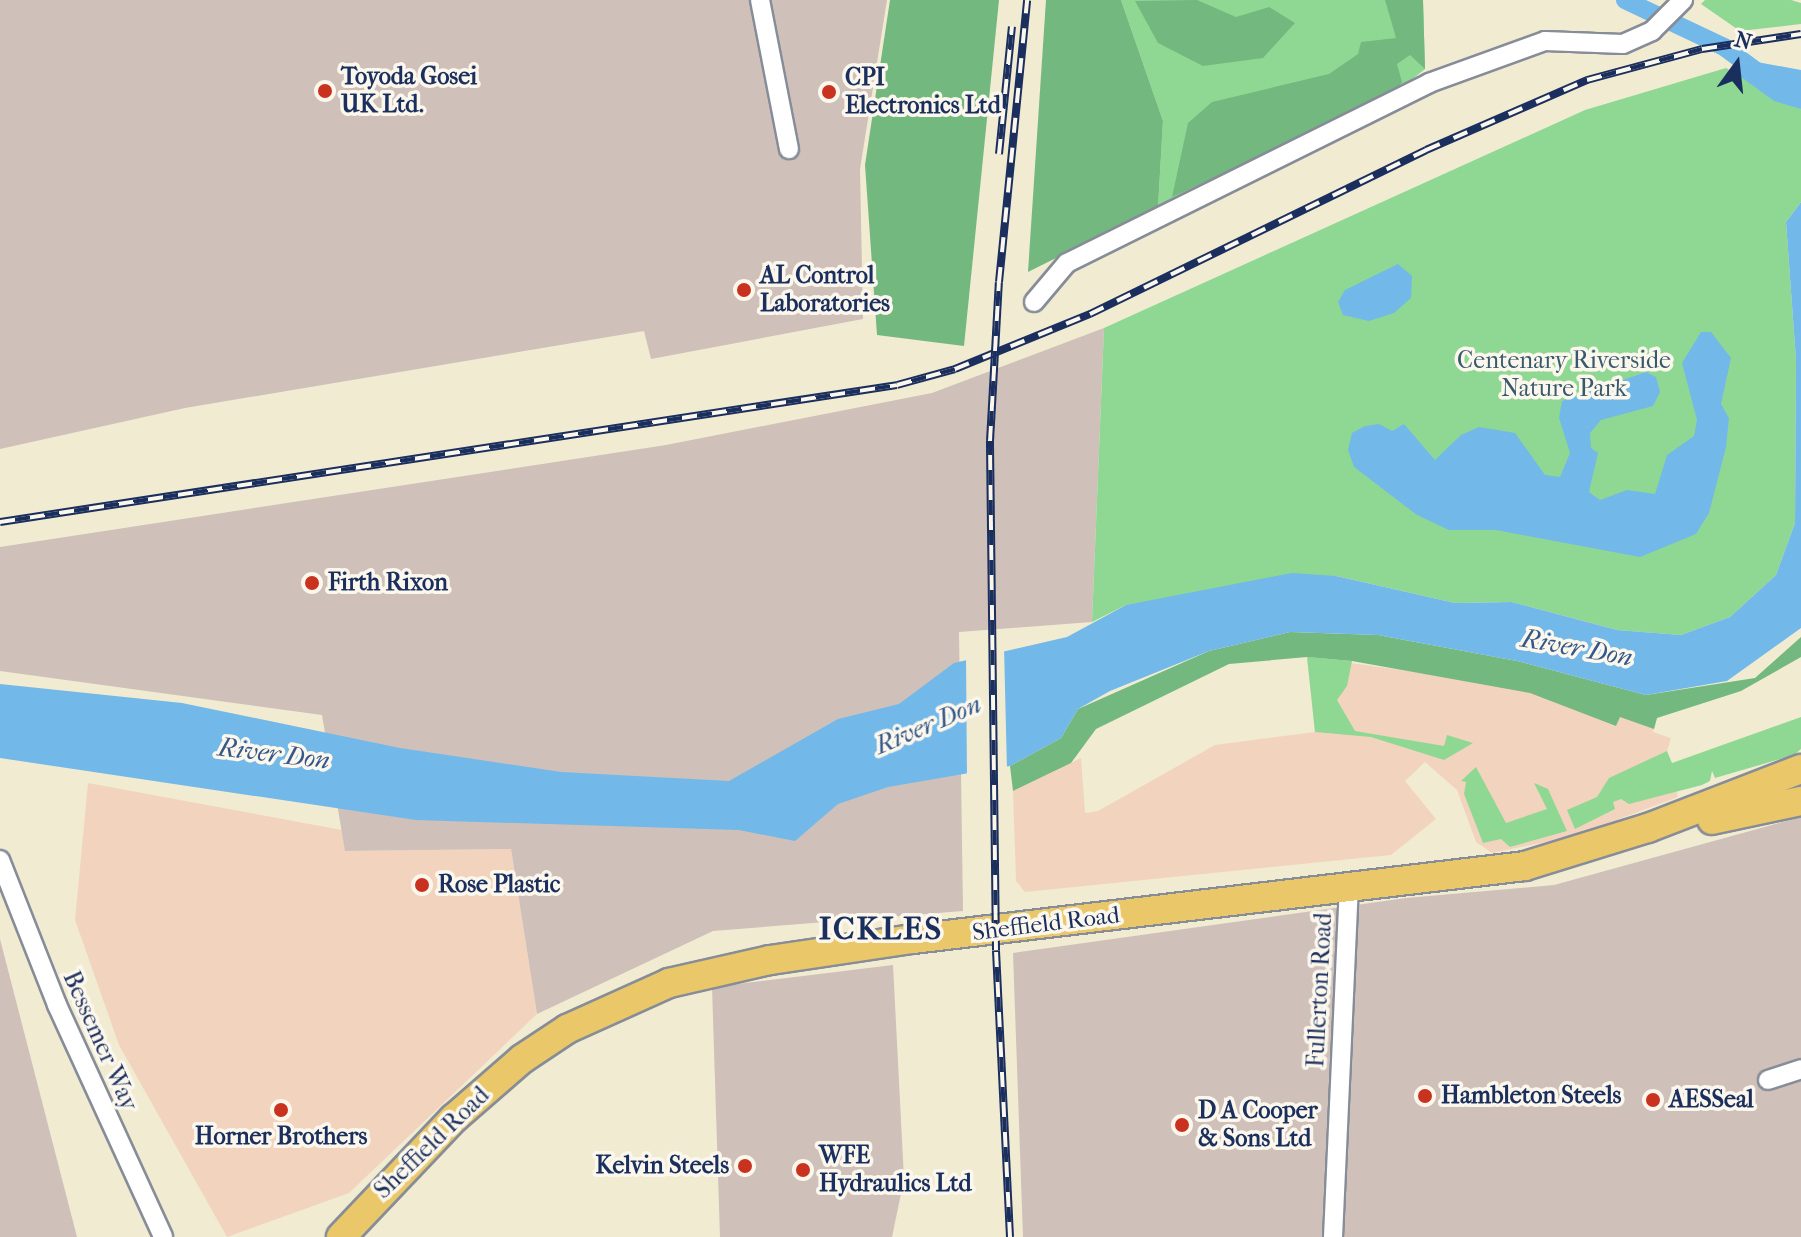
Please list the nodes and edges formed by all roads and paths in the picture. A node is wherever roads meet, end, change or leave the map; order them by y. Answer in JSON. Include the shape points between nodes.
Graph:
{"nodes":[{"id":1,"x":760,"y":0,"type":"edge"},
{"id":2,"x":1678,"y":6,"type":"edge"},
{"id":3,"x":789,"y":149,"type":"dead end"},
{"id":4,"x":1034,"y":302,"type":"dead end"},
{"id":5,"x":1801,"y":769,"type":"edge"},
{"id":6,"x":1801,"y":801,"type":"edge"},
{"id":7,"x":1648,"y":828,"type":"junction"},
{"id":8,"x":0,"y":864,"type":"edge"},
{"id":9,"x":1349,"y":890,"type":"junction"},
{"id":10,"x":1801,"y":1069,"type":"edge"},
{"id":11,"x":1768,"y":1080,"type":"dead end"},
{"id":12,"x":163,"y":1237,"type":"edge"},
{"id":13,"x":341,"y":1237,"type":"edge"},
{"id":14,"x":1333,"y":1237,"type":"edge"}],
"edges":[{"from":1,"to":3,"type":"street"},
{"from":2,"to":4,"type":"street","via":[[1652,31],[1623,44],[1545,41],[1429,83],[1067,263]]},
{"from":5,"to":7,"type":"main road","name":"Sheffield Road"},
{"from":6,"to":7,"type":"main road","name":"Sheffield Road","via":[[1674,829]]},
{"from":7,"to":9,"type":"main road","name":"Sheffield Road","via":[[1525,866]]},
{"from":8,"to":12,"type":"street","name":"Bessemer Way","via":[[57,1005]]},
{"from":9,"to":13,"type":"main road","name":"Sheffield Road","via":[[913,939],[770,960],[669,983],[567,1029],[522,1059],[453,1119]]},
{"from":9,"to":14,"type":"street","name":"Fullerton Road"},
{"from":10,"to":11,"type":"street"}]}
